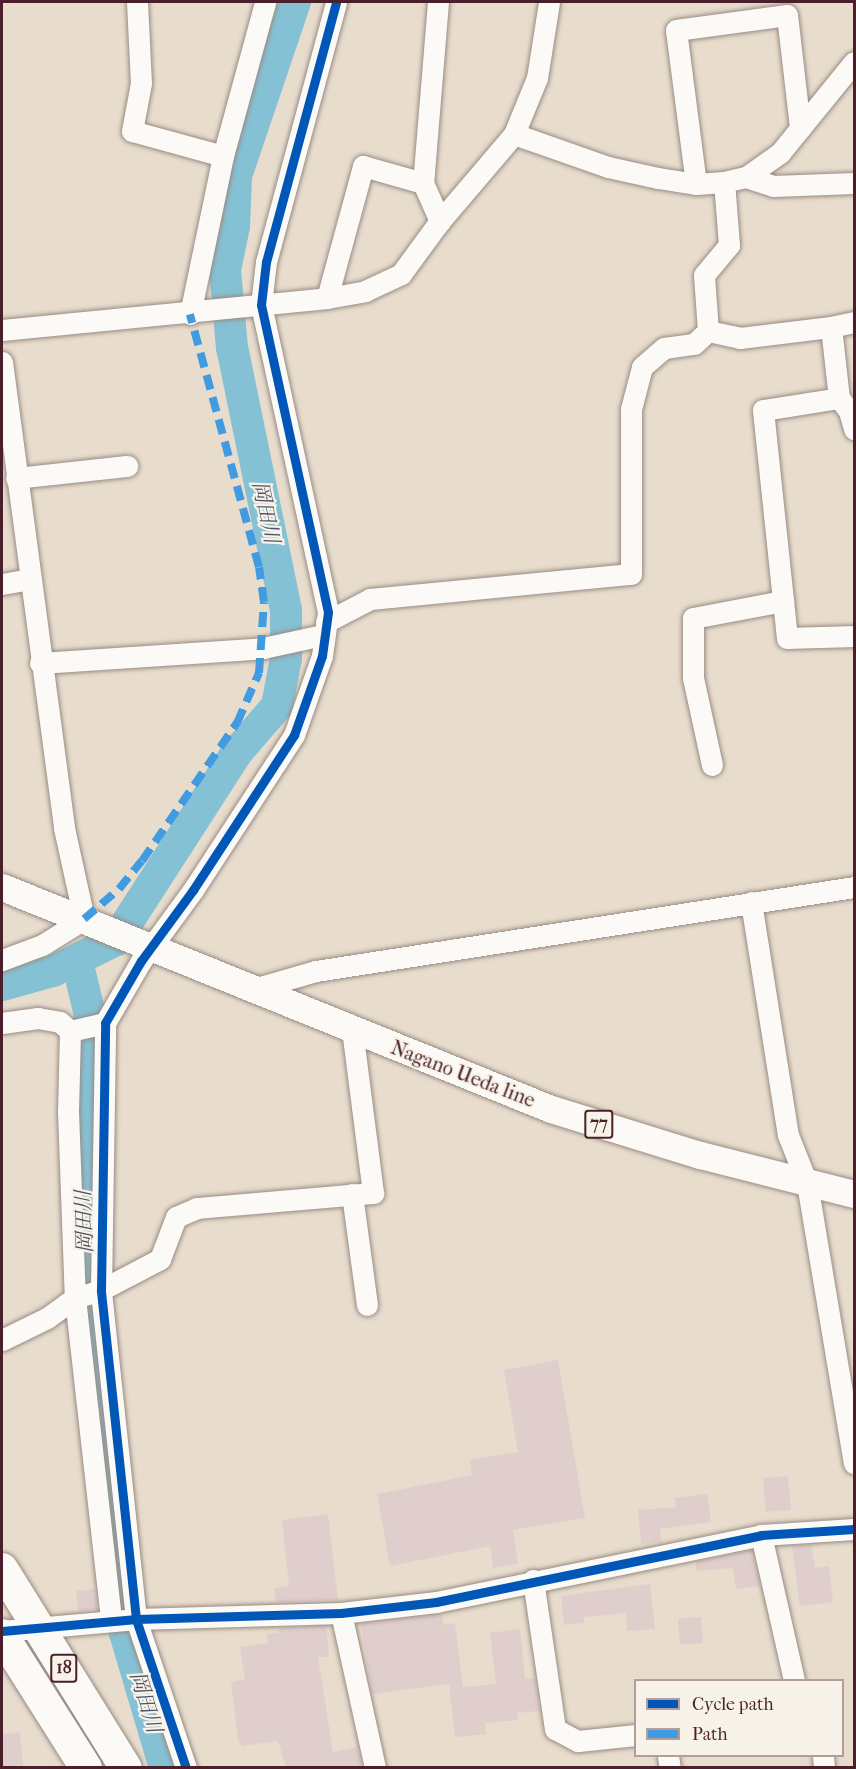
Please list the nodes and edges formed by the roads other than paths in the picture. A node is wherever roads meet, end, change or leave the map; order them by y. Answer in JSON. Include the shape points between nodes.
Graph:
{"nodes":[{"id":1,"x":137,"y":2,"type":"edge"},
{"id":2,"x":265,"y":2,"type":"edge"},
{"id":3,"x":336,"y":2,"type":"edge"},
{"id":4,"x":438,"y":2,"type":"edge"},
{"id":5,"x":552,"y":2,"type":"edge"},
{"id":6,"x":855,"y":62,"type":"edge"},
{"id":7,"x":800,"y":128,"type":"junction"},
{"id":8,"x":514,"y":134,"type":"junction"},
{"id":9,"x":223,"y":156,"type":"junction"},
{"id":10,"x":746,"y":177,"type":"junction"},
{"id":11,"x":724,"y":182,"type":"junction"},
{"id":12,"x":423,"y":183,"type":"junction"},
{"id":13,"x":855,"y":183,"type":"edge"},
{"id":14,"x":696,"y":184,"type":"junction"},
{"id":15,"x":441,"y":221,"type":"junction"},
{"id":16,"x":327,"y":298,"type":"junction"},
{"id":17,"x":256,"y":306,"type":"junction"},
{"id":18,"x":198,"y":313,"type":"junction"},
{"id":19,"x":855,"y":322,"type":"edge"},
{"id":20,"x":831,"y":327,"type":"junction"},
{"id":21,"x":2,"y":330,"type":"edge"},
{"id":22,"x":708,"y":331,"type":"junction"},
{"id":23,"x":2,"y":362,"type":"edge"},
{"id":24,"x":839,"y":398,"type":"junction"},
{"id":25,"x":855,"y":429,"type":"edge"},
{"id":26,"x":127,"y":466,"type":"dead end"},
{"id":27,"x":16,"y":478,"type":"junction"},
{"id":28,"x":31,"y":579,"type":"junction"},
{"id":29,"x":2,"y":584,"type":"edge"},
{"id":30,"x":783,"y":601,"type":"junction"},
{"id":31,"x":325,"y":628,"type":"junction"},
{"id":32,"x":855,"y":636,"type":"edge"},
{"id":33,"x":40,"y":663,"type":"junction"},
{"id":34,"x":712,"y":765,"type":"dead end"},
{"id":35,"x":2,"y":887,"type":"edge"},
{"id":36,"x":855,"y":887,"type":"edge"},
{"id":37,"x":751,"y":902,"type":"junction"},
{"id":38,"x":84,"y":919,"type":"junction"},
{"id":39,"x":152,"y":948,"type":"junction"},
{"id":40,"x":2,"y":960,"type":"edge"},
{"id":41,"x":257,"y":988,"type":"junction"},
{"id":42,"x":2,"y":1023,"type":"edge"},
{"id":43,"x":87,"y":1027,"type":"junction"},
{"id":44,"x":352,"y":1030,"type":"junction"},
{"id":45,"x":807,"y":1183,"type":"junction"},
{"id":46,"x":352,"y":1194,"type":"junction"},
{"id":47,"x":855,"y":1194,"type":"edge"},
{"id":48,"x":88,"y":1294,"type":"junction"},
{"id":49,"x":367,"y":1305,"type":"dead end"},
{"id":50,"x":2,"y":1340,"type":"edge"},
{"id":51,"x":855,"y":1464,"type":"edge"},
{"id":52,"x":855,"y":1529,"type":"edge"},
{"id":53,"x":761,"y":1535,"type":"junction"},
{"id":54,"x":2,"y":1569,"type":"edge"},
{"id":55,"x":533,"y":1580,"type":"junction"},
{"id":56,"x":341,"y":1613,"type":"junction"},
{"id":57,"x":121,"y":1620,"type":"junction"},
{"id":58,"x":38,"y":1627,"type":"junction"},
{"id":59,"x":2,"y":1633,"type":"edge"},
{"id":60,"x":794,"y":1679,"type":"edge"},
{"id":61,"x":634,"y":1735,"type":"edge"},
{"id":62,"x":86,"y":1767,"type":"edge"},
{"id":63,"x":126,"y":1767,"type":"edge"},
{"id":64,"x":186,"y":1767,"type":"edge"},
{"id":65,"x":375,"y":1767,"type":"edge"}],
"edges":[{"from":1,"to":9,"type":"street","via":[[141,83],[132,131]]},
{"from":2,"to":9,"type":"street"},
{"from":3,"to":17,"type":"street"},
{"from":4,"to":12,"type":"street"},
{"from":5,"to":8,"type":"street","via":[[537,78]]},
{"from":6,"to":7,"type":"street"},
{"from":7,"to":10,"type":"street","via":[[780,153]]},
{"from":7,"to":14,"type":"street","via":[[787,15],[676,30]]},
{"from":8,"to":14,"type":"street","via":[[608,166]]},
{"from":8,"to":15,"type":"street"},
{"from":9,"to":18,"type":"street"},
{"from":10,"to":11,"type":"street"},
{"from":10,"to":13,"type":"street","via":[[773,186]]},
{"from":11,"to":14,"type":"street"},
{"from":11,"to":22,"type":"street","via":[[729,246],[704,275]]},
{"from":12,"to":15,"type":"street"},
{"from":12,"to":16,"type":"street","via":[[363,166]]},
{"from":15,"to":16,"type":"street","via":[[401,274],[365,291]]},
{"from":16,"to":17,"type":"street"},
{"from":17,"to":18,"type":"street"},
{"from":17,"to":31,"type":"street","via":[[328,612]]},
{"from":18,"to":21,"type":"street"},
{"from":19,"to":20,"type":"street"},
{"from":20,"to":22,"type":"street","via":[[740,338]]},
{"from":20,"to":24,"type":"street"},
{"from":22,"to":31,"type":"street","via":[[694,344],[664,348],[642,368],[631,409],[631,574],[370,599]]},
{"from":23,"to":27,"type":"street"},
{"from":24,"to":25,"type":"street"},
{"from":24,"to":30,"type":"street","via":[[763,410]]},
{"from":26,"to":27,"type":"street"},
{"from":27,"to":28,"type":"street"},
{"from":28,"to":29,"type":"street"},
{"from":28,"to":33,"type":"street"},
{"from":30,"to":32,"type":"street","via":[[787,638]]},
{"from":30,"to":34,"type":"street","via":[[693,618],[693,678]]},
{"from":31,"to":33,"type":"street","via":[[263,648]]},
{"from":31,"to":39,"type":"street","via":[[322,656],[294,735]]},
{"from":33,"to":38,"type":"street","via":[[64,828]]},
{"from":35,"to":38,"type":"main road","number":"77"},
{"from":36,"to":37,"type":"street"},
{"from":37,"to":41,"type":"street","via":[[316,971]]},
{"from":37,"to":45,"type":"street","via":[[788,1135]]},
{"from":38,"to":39,"type":"main road","name":"Nagano Ueda line","number":"77"},
{"from":38,"to":40,"type":"street","via":[[42,945]]},
{"from":39,"to":41,"type":"main road","name":"Nagano Ueda line","number":"77"},
{"from":39,"to":43,"type":"street"},
{"from":41,"to":44,"type":"main road","name":"Nagano Ueda line","number":"77"},
{"from":42,"to":43,"type":"street","via":[[38,1018]]},
{"from":43,"to":48,"type":"street"},
{"from":43,"to":48,"type":"street","via":[[68,1111]]},
{"from":44,"to":45,"type":"main road","name":"Nagano Ueda line","number":"77","via":[[551,1109]]},
{"from":44,"to":46,"type":"street","via":[[373,1193]]},
{"from":45,"to":47,"type":"main road","name":"Nagano Ueda line","number":"77"},
{"from":45,"to":51,"type":"street"},
{"from":46,"to":48,"type":"street","via":[[197,1208],[176,1217],[160,1260]]},
{"from":46,"to":49,"type":"street"},
{"from":48,"to":50,"type":"street"},
{"from":48,"to":57,"type":"street"},
{"from":52,"to":53,"type":"street"},
{"from":53,"to":55,"type":"street"},
{"from":53,"to":60,"type":"street"},
{"from":54,"to":58,"type":"highway","number":"18"},
{"from":55,"to":56,"type":"street","via":[[436,1602]]},
{"from":55,"to":61,"type":"street","via":[[555,1730],[578,1741]]},
{"from":56,"to":57,"type":"street"},
{"from":56,"to":65,"type":"street"},
{"from":57,"to":58,"type":"street"},
{"from":57,"to":64,"type":"street"},
{"from":58,"to":59,"type":"street"},
{"from":58,"to":63,"type":"highway","number":"18"},
{"from":59,"to":62,"type":"highway","number":"18"}]}
